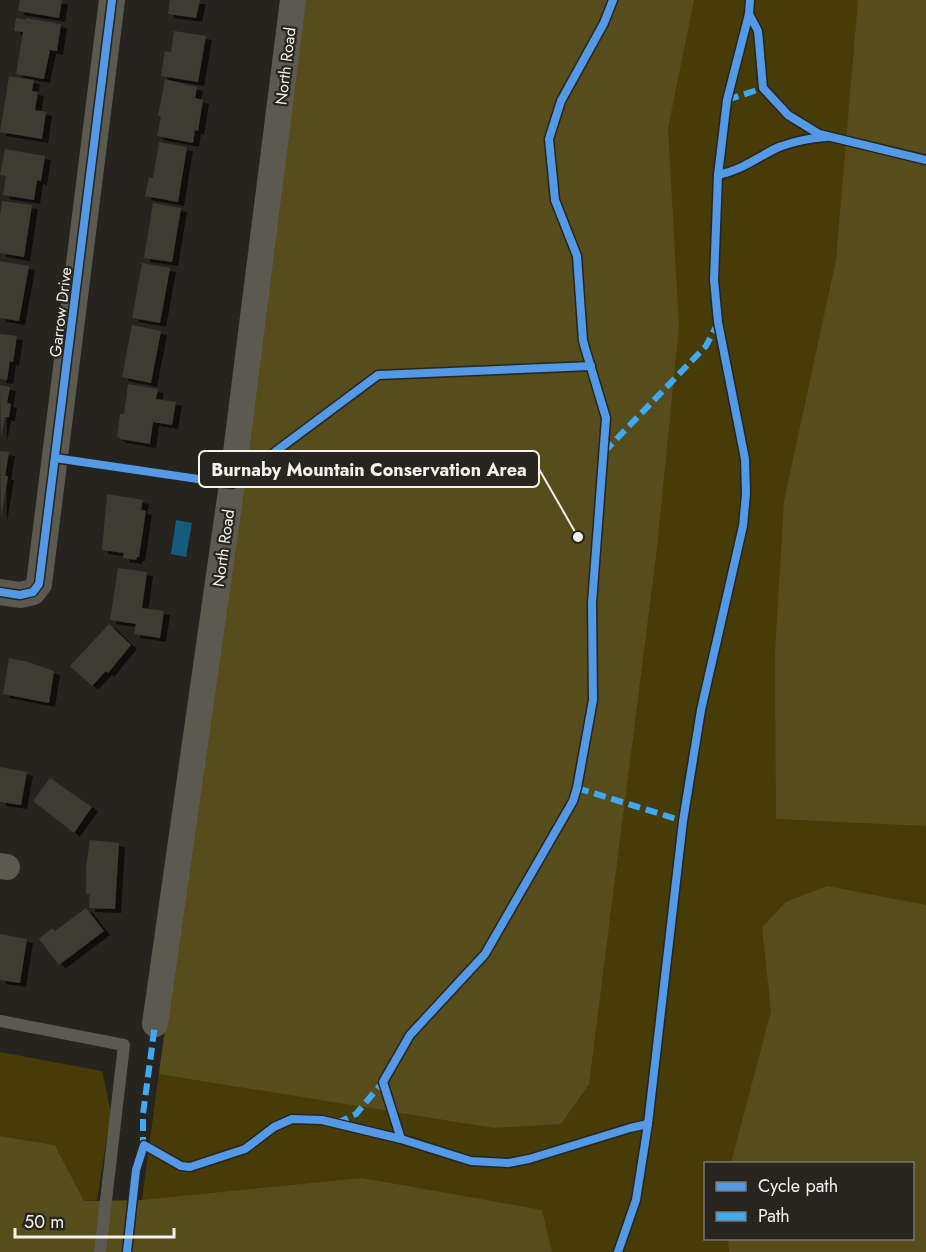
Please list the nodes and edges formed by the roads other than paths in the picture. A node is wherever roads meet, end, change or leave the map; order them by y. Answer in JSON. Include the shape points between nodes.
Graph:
{"nodes":[{"id":1,"x":112,"y":0,"type":"edge"},
{"id":2,"x":293,"y":0,"type":"edge"},
{"id":3,"x":0,"y":591,"type":"edge"},
{"id":4,"x":0,"y":1021,"type":"edge"},
{"id":5,"x":155,"y":1024,"type":"dead end"},
{"id":6,"x":100,"y":1252,"type":"edge"}],
"edges":[{"from":1,"to":3,"type":"street","name":"Garrow Drive","via":[[39,584],[33,592],[20,595]]},
{"from":2,"to":5,"type":"street","name":"North Road","via":[[232,484]]},
{"from":4,"to":6,"type":"lane","via":[[124,1045]]}]}
